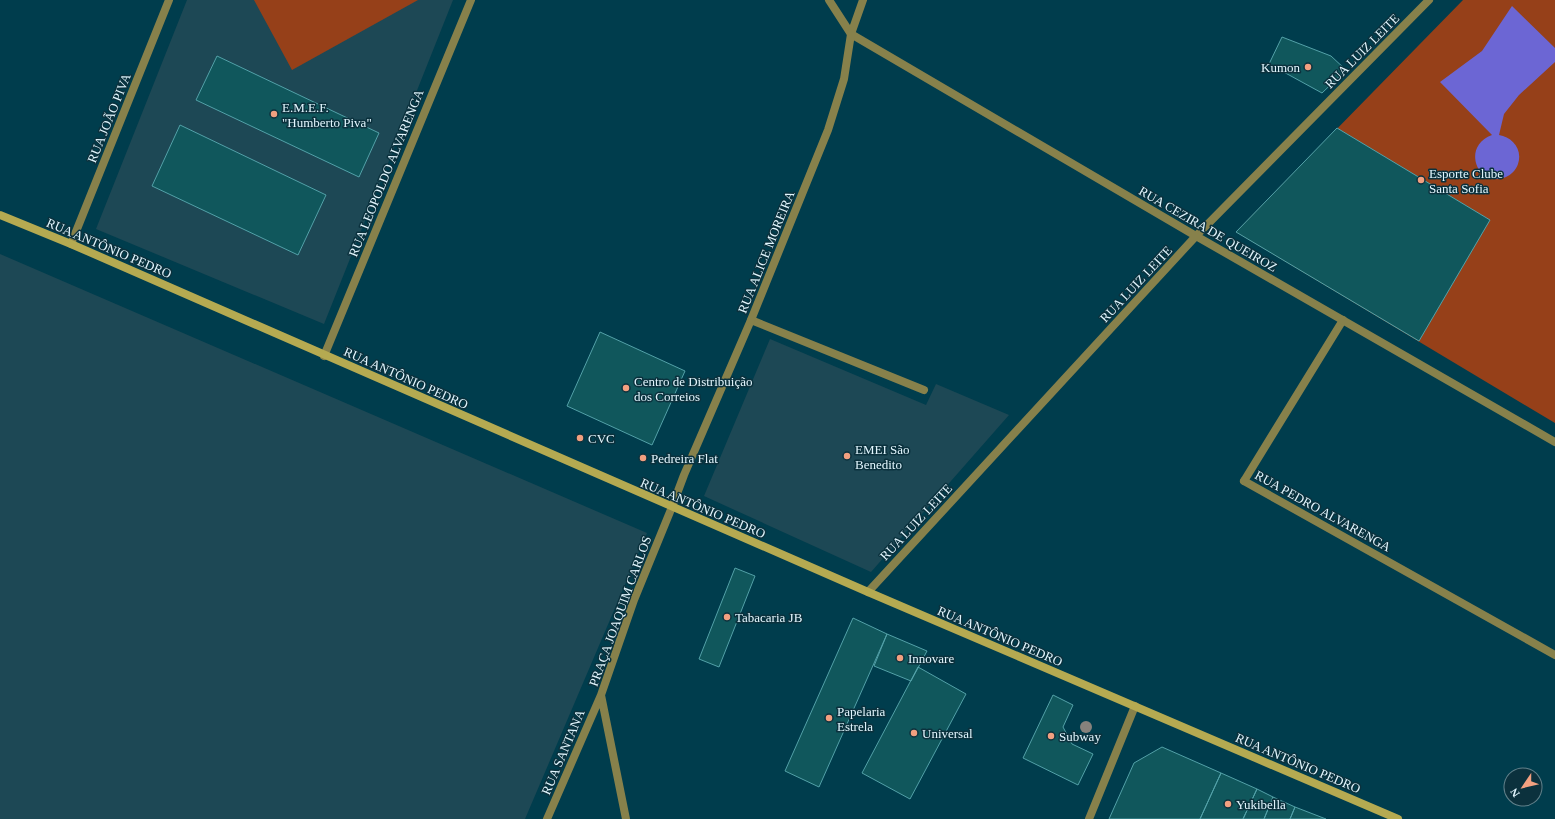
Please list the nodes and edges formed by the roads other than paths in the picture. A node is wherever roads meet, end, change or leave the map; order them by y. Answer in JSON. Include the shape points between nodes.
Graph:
{"nodes":[{"id":1,"x":169,"y":0,"type":"edge"},
{"id":2,"x":471,"y":0,"type":"edge"},
{"id":3,"x":829,"y":0,"type":"edge"},
{"id":4,"x":863,"y":0,"type":"edge"},
{"id":5,"x":1429,"y":0,"type":"edge"},
{"id":6,"x":851,"y":34,"type":"junction"},
{"id":7,"x":0,"y":215,"type":"edge"},
{"id":8,"x":1196,"y":236,"type":"junction"},
{"id":9,"x":71,"y":244,"type":"junction"},
{"id":10,"x":751,"y":320,"type":"junction"},
{"id":11,"x":1343,"y":320,"type":"junction"},
{"id":12,"x":324,"y":356,"type":"junction"},
{"id":13,"x":924,"y":390,"type":"dead end"},
{"id":14,"x":1555,"y":442,"type":"edge"},
{"id":15,"x":672,"y":507,"type":"junction"},
{"id":16,"x":868,"y":592,"type":"junction"},
{"id":17,"x":1555,"y":655,"type":"edge"},
{"id":18,"x":601,"y":694,"type":"junction"},
{"id":19,"x":1135,"y":706,"type":"junction"},
{"id":20,"x":547,"y":819,"type":"edge"},
{"id":21,"x":626,"y":819,"type":"edge"},
{"id":22,"x":1089,"y":819,"type":"edge"},
{"id":23,"x":1398,"y":819,"type":"edge"}],
"edges":[{"from":1,"to":9,"type":"street","name":"RUA JOÃO PIVA"},
{"from":2,"to":12,"type":"street","name":"RUA LEOPOLDO ALVARENGA"},
{"from":3,"to":6,"type":"street"},
{"from":4,"to":6,"type":"street","name":"RUA ALICE MOREIRA"},
{"from":5,"to":8,"type":"street","name":"RUA LUIZ LEITE"},
{"from":6,"to":8,"type":"street","name":"RUA CEZIRA DE QUEIROZ"},
{"from":6,"to":10,"type":"street","name":"RUA ALICE MOREIRA","via":[[844,79],[828,130]]},
{"from":7,"to":9,"type":"main road","name":"RUA ANTÔNIO PEDRO"},
{"from":8,"to":11,"type":"street","name":"RUA CEZIRA DE QUEIROZ"},
{"from":8,"to":16,"type":"street","name":"RUA LUIZ LEITE"},
{"from":9,"to":12,"type":"main road","name":"RUA ANTÔNIO PEDRO"},
{"from":10,"to":13,"type":"street"},
{"from":10,"to":15,"type":"street","name":"RUA ALICE MOREIRA"},
{"from":11,"to":14,"type":"street","name":"RUA CEZIRA DE QUEIROZ"},
{"from":11,"to":17,"type":"street","name":"RUA PEDRO ALVARENGA","via":[[1244,481]]},
{"from":12,"to":15,"type":"main road","name":"RUA ANTÔNIO PEDRO"},
{"from":15,"to":16,"type":"main road","name":"RUA ANTÔNIO PEDRO"},
{"from":15,"to":18,"type":"street","name":"PRAÇA JOAQUIM CARLOS","via":[[634,600]]},
{"from":16,"to":19,"type":"main road","name":"RUA ANTÔNIO PEDRO"},
{"from":18,"to":20,"type":"street","name":"RUA SANTANA"},
{"from":18,"to":21,"type":"street","name":"PRAÇA JOAQUIM CARLOS"},
{"from":19,"to":22,"type":"street"},
{"from":19,"to":23,"type":"main road","name":"RUA ANTÔNIO PEDRO"}]}
